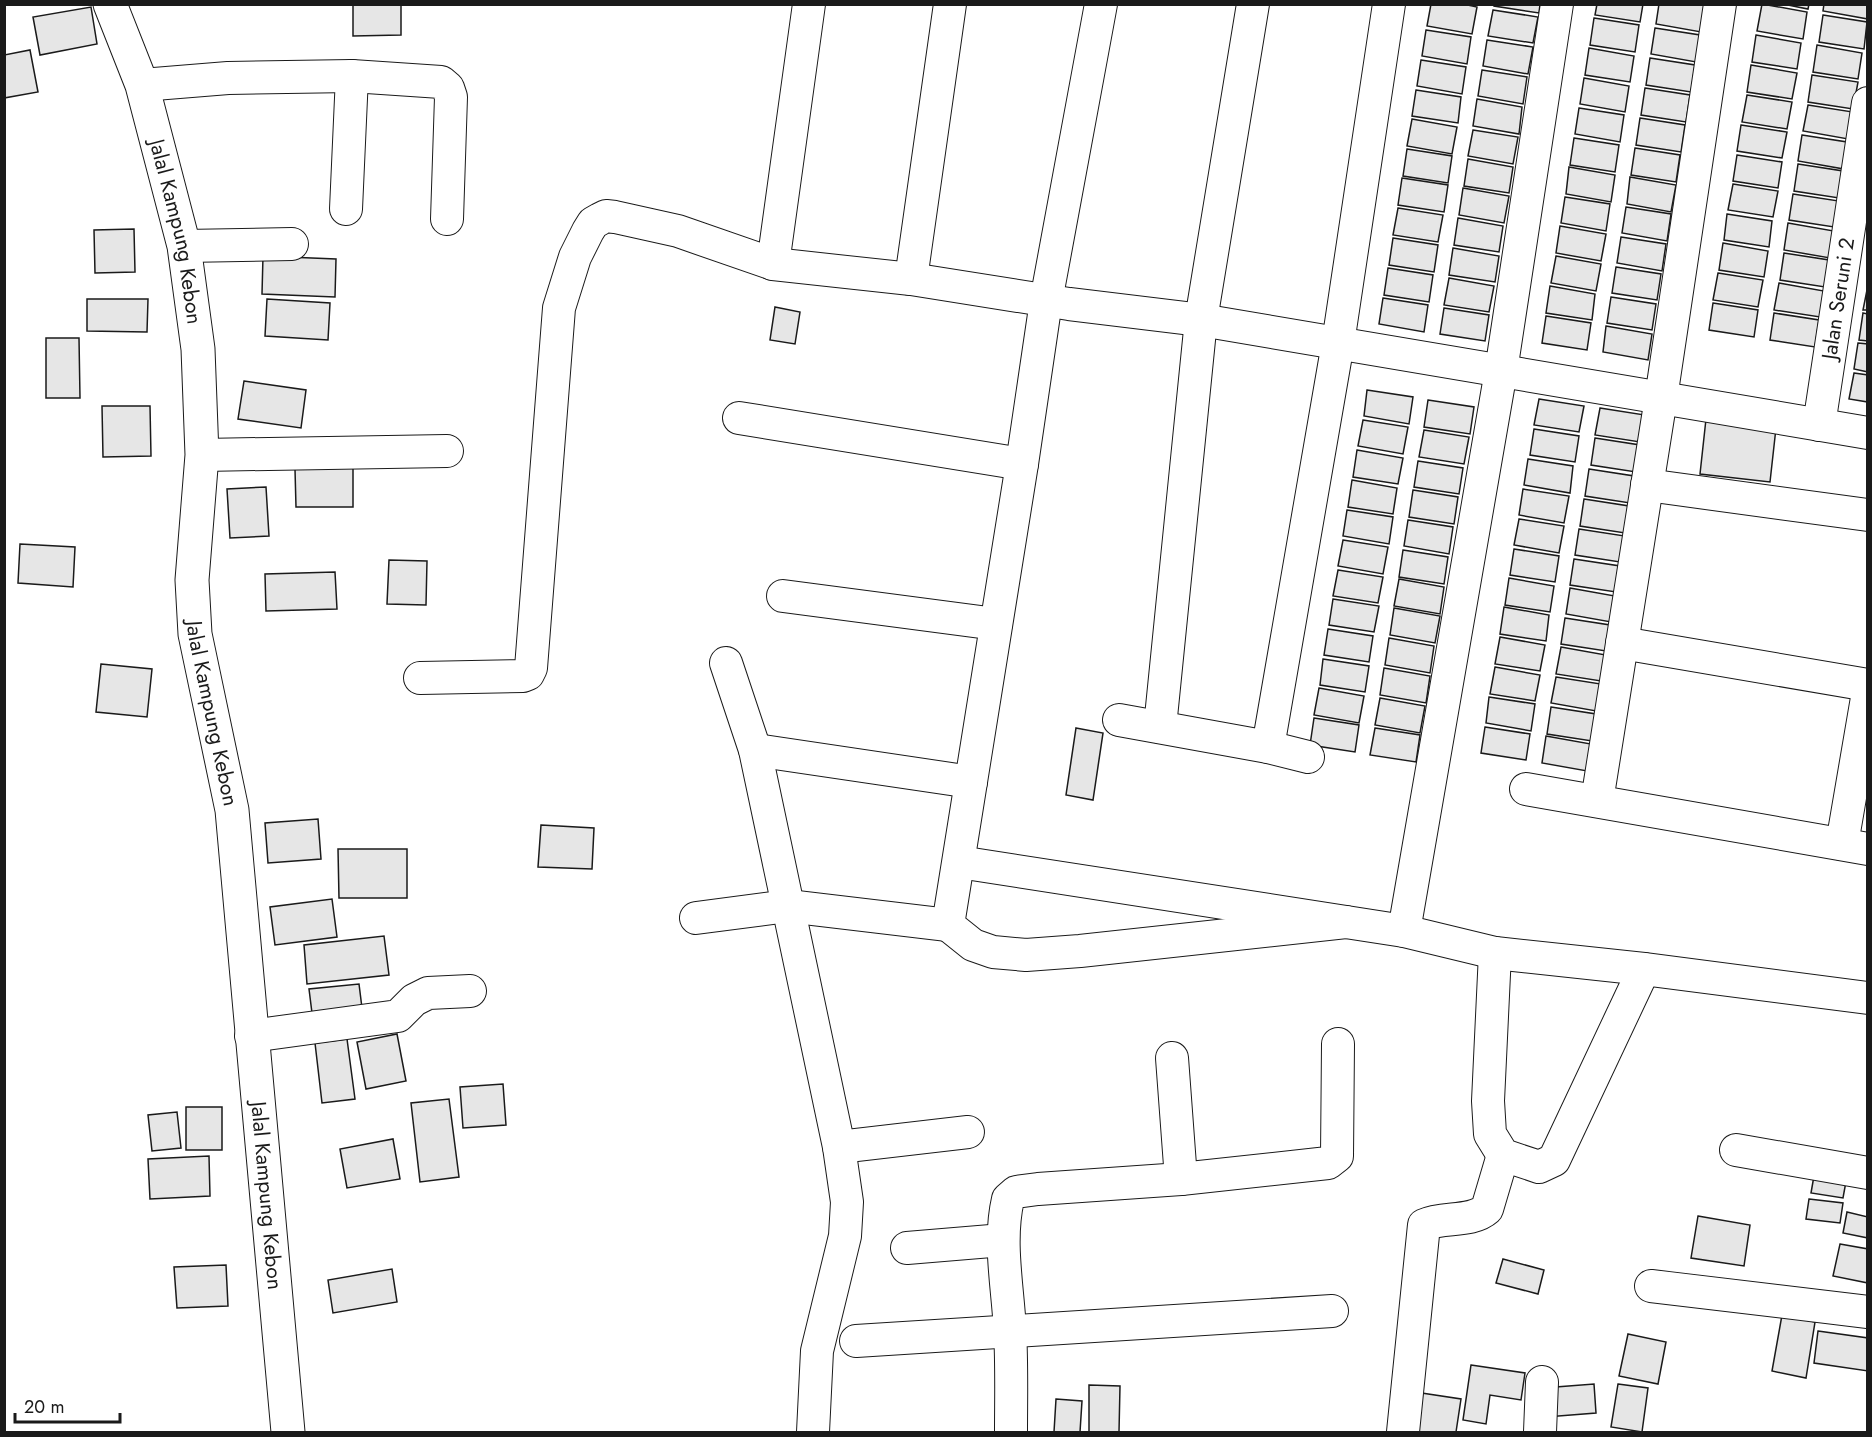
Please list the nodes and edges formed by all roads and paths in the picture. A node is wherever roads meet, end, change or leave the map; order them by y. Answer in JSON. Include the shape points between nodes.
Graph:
{"nodes":[{"id":1,"x":110,"y":4,"type":"edge"},
{"id":2,"x":810,"y":4,"type":"edge"},
{"id":3,"x":950,"y":4,"type":"edge"},
{"id":4,"x":1101,"y":4,"type":"edge"},
{"id":5,"x":1252,"y":4,"type":"edge"},
{"id":6,"x":1389,"y":4,"type":"edge"},
{"id":7,"x":1557,"y":4,"type":"edge"},
{"id":8,"x":1720,"y":4,"type":"edge"},
{"id":9,"x":352,"y":76,"type":"junction"},
{"id":10,"x":142,"y":86,"type":"junction"},
{"id":11,"x":1868,"y":103,"type":"edge"},
{"id":12,"x":346,"y":209,"type":"dead end"},
{"id":13,"x":447,"y":219,"type":"dead end"},
{"id":14,"x":292,"y":244,"type":"dead end"},
{"id":15,"x":184,"y":246,"type":"junction"},
{"id":16,"x":772,"y":264,"type":"junction"},
{"id":17,"x":911,"y":279,"type":"junction"},
{"id":18,"x":1046,"y":301,"type":"junction"},
{"id":19,"x":1201,"y":320,"type":"junction"},
{"id":20,"x":1338,"y":343,"type":"junction"},
{"id":21,"x":1501,"y":371,"type":"junction"},
{"id":22,"x":1661,"y":398,"type":"junction"},
{"id":23,"x":739,"y":418,"type":"dead end"},
{"id":24,"x":1820,"y":425,"type":"junction"},
{"id":25,"x":1868,"y":433,"type":"edge"},
{"id":26,"x":447,"y":451,"type":"dead end"},
{"id":27,"x":202,"y":455,"type":"junction"},
{"id":28,"x":1022,"y":464,"type":"junction"},
{"id":29,"x":1647,"y":484,"type":"junction"},
{"id":30,"x":1868,"y":515,"type":"edge"},
{"id":31,"x":783,"y":596,"type":"dead end"},
{"id":32,"x":996,"y":624,"type":"junction"},
{"id":33,"x":1622,"y":642,"type":"junction"},
{"id":34,"x":726,"y":663,"type":"dead end"},
{"id":35,"x":420,"y":678,"type":"dead end"},
{"id":36,"x":1868,"y":685,"type":"edge"},
{"id":37,"x":1868,"y":692,"type":"edge"},
{"id":38,"x":1119,"y":720,"type":"dead end"},
{"id":39,"x":1160,"y":727,"type":"junction"},
{"id":40,"x":1268,"y":747,"type":"junction"},
{"id":41,"x":754,"y":750,"type":"junction"},
{"id":42,"x":1308,"y":757,"type":"dead end"},
{"id":43,"x":971,"y":782,"type":"junction"},
{"id":44,"x":1526,"y":789,"type":"dead end"},
{"id":45,"x":1597,"y":801,"type":"junction"},
{"id":46,"x":1855,"y":846,"type":"edge"},
{"id":47,"x":959,"y":862,"type":"junction"},
{"id":48,"x":788,"y":906,"type":"junction"},
{"id":49,"x":696,"y":918,"type":"dead end"},
{"id":50,"x":1346,"y":922,"type":"junction"},
{"id":51,"x":948,"y":925,"type":"junction"},
{"id":52,"x":1404,"y":930,"type":"junction"},
{"id":53,"x":1495,"y":953,"type":"junction"},
{"id":54,"x":1644,"y":969,"type":"junction"},
{"id":55,"x":470,"y":991,"type":"dead end"},
{"id":56,"x":1868,"y":998,"type":"edge"},
{"id":57,"x":251,"y":1036,"type":"junction"},
{"id":58,"x":1338,"y":1044,"type":"dead end"},
{"id":59,"x":1172,"y":1058,"type":"dead end"},
{"id":60,"x":968,"y":1132,"type":"dead end"},
{"id":61,"x":838,"y":1147,"type":"junction"},
{"id":62,"x":1736,"y":1150,"type":"dead end"},
{"id":63,"x":1503,"y":1155,"type":"junction"},
{"id":64,"x":1868,"y":1173,"type":"edge"},
{"id":65,"x":1181,"y":1179,"type":"junction"},
{"id":66,"x":1003,"y":1240,"type":"junction"},
{"id":67,"x":907,"y":1248,"type":"dead end"},
{"id":68,"x":1651,"y":1286,"type":"dead end"},
{"id":69,"x":1332,"y":1311,"type":"dead end"},
{"id":70,"x":1868,"y":1312,"type":"edge"},
{"id":71,"x":1010,"y":1333,"type":"junction"},
{"id":72,"x":856,"y":1341,"type":"dead end"},
{"id":73,"x":1542,"y":1382,"type":"dead end"},
{"id":74,"x":288,"y":1432,"type":"edge"},
{"id":75,"x":813,"y":1432,"type":"edge"},
{"id":76,"x":1011,"y":1432,"type":"edge"},
{"id":77,"x":1403,"y":1432,"type":"edge"},
{"id":78,"x":1540,"y":1432,"type":"edge"}],
"edges":[{"from":1,"to":10,"type":"street","name":"Jalal Kampung Kebon"},
{"from":2,"to":16,"type":"street"},
{"from":3,"to":17,"type":"street"},
{"from":4,"to":18,"type":"street"},
{"from":5,"to":19,"type":"street"},
{"from":6,"to":20,"type":"street"},
{"from":7,"to":21,"type":"street"},
{"from":8,"to":22,"type":"street"},
{"from":9,"to":10,"type":"street","via":[[228,78]]},
{"from":9,"to":12,"type":"street"},
{"from":9,"to":13,"type":"street","via":[[441,82],[448,88],[451,97]]},
{"from":10,"to":15,"type":"street","name":"Jalal Kampung Kebon"},
{"from":11,"to":24,"type":"street","name":"Jalan Seruni 2"},
{"from":14,"to":15,"type":"street"},
{"from":15,"to":27,"type":"street","name":"Jalal Kampung Kebon","via":[[198,349]]},
{"from":16,"to":17,"type":"street"},
{"from":16,"to":35,"type":"street","via":[[668,229],[606,216],[593,223],[575,257],[559,308],[531,668],[523,676]]},
{"from":17,"to":18,"type":"street"},
{"from":18,"to":19,"type":"street"},
{"from":18,"to":28,"type":"street"},
{"from":19,"to":20,"type":"street"},
{"from":19,"to":39,"type":"street"},
{"from":20,"to":21,"type":"street"},
{"from":20,"to":40,"type":"street"},
{"from":21,"to":22,"type":"street"},
{"from":21,"to":52,"type":"street"},
{"from":22,"to":24,"type":"street"},
{"from":22,"to":29,"type":"street"},
{"from":23,"to":28,"type":"street"},
{"from":24,"to":25,"type":"street"},
{"from":26,"to":27,"type":"street"},
{"from":27,"to":57,"type":"street","name":"Jalal Kampung Kebon","via":[[192,580],[195,634],[232,810]]},
{"from":28,"to":32,"type":"street"},
{"from":29,"to":30,"type":"street"},
{"from":29,"to":33,"type":"street"},
{"from":31,"to":32,"type":"street"},
{"from":32,"to":43,"type":"street"},
{"from":33,"to":36,"type":"street"},
{"from":33,"to":45,"type":"street"},
{"from":34,"to":41,"type":"street"},
{"from":37,"to":46,"type":"street"},
{"from":38,"to":39,"type":"street"},
{"from":39,"to":40,"type":"street"},
{"from":40,"to":42,"type":"street"},
{"from":41,"to":43,"type":"street"},
{"from":41,"to":48,"type":"street"},
{"from":43,"to":47,"type":"street"},
{"from":44,"to":45,"type":"street"},
{"from":45,"to":46,"type":"street"},
{"from":47,"to":50,"type":"street"},
{"from":47,"to":51,"type":"street"},
{"from":48,"to":49,"type":"street"},
{"from":48,"to":51,"type":"street"},
{"from":48,"to":61,"type":"street"},
{"from":50,"to":51,"type":"street","via":[[1026,955],[993,952],[973,945]]},
{"from":50,"to":52,"type":"street"},
{"from":52,"to":53,"type":"street"},
{"from":53,"to":54,"type":"street"},
{"from":53,"to":63,"type":"street","via":[[1488,1101],[1490,1134]]},
{"from":54,"to":56,"type":"street"},
{"from":54,"to":63,"type":"street","via":[[1554,1160],[1539,1167]]},
{"from":55,"to":57,"type":"street","via":[[428,993],[398,1016]]},
{"from":57,"to":74,"type":"street","name":"Jalal Kampung Kebon"},
{"from":58,"to":65,"type":"street","via":[[1337,1156],[1328,1163]]},
{"from":59,"to":65,"type":"street"},
{"from":60,"to":61,"type":"street"},
{"from":61,"to":75,"type":"street","via":[[846,1202],[845,1236],[817,1351]]},
{"from":62,"to":64,"type":"street"},
{"from":63,"to":77,"type":"street","via":[[1487,1209],[1480,1215],[1424,1225]]},
{"from":65,"to":66,"type":"street","via":[[1016,1192],[1008,1198]]},
{"from":66,"to":67,"type":"street"},
{"from":66,"to":71,"type":"street"},
{"from":68,"to":70,"type":"street"},
{"from":69,"to":71,"type":"street"},
{"from":71,"to":72,"type":"street"},
{"from":71,"to":76,"type":"street"},
{"from":73,"to":78,"type":"street"}]}
